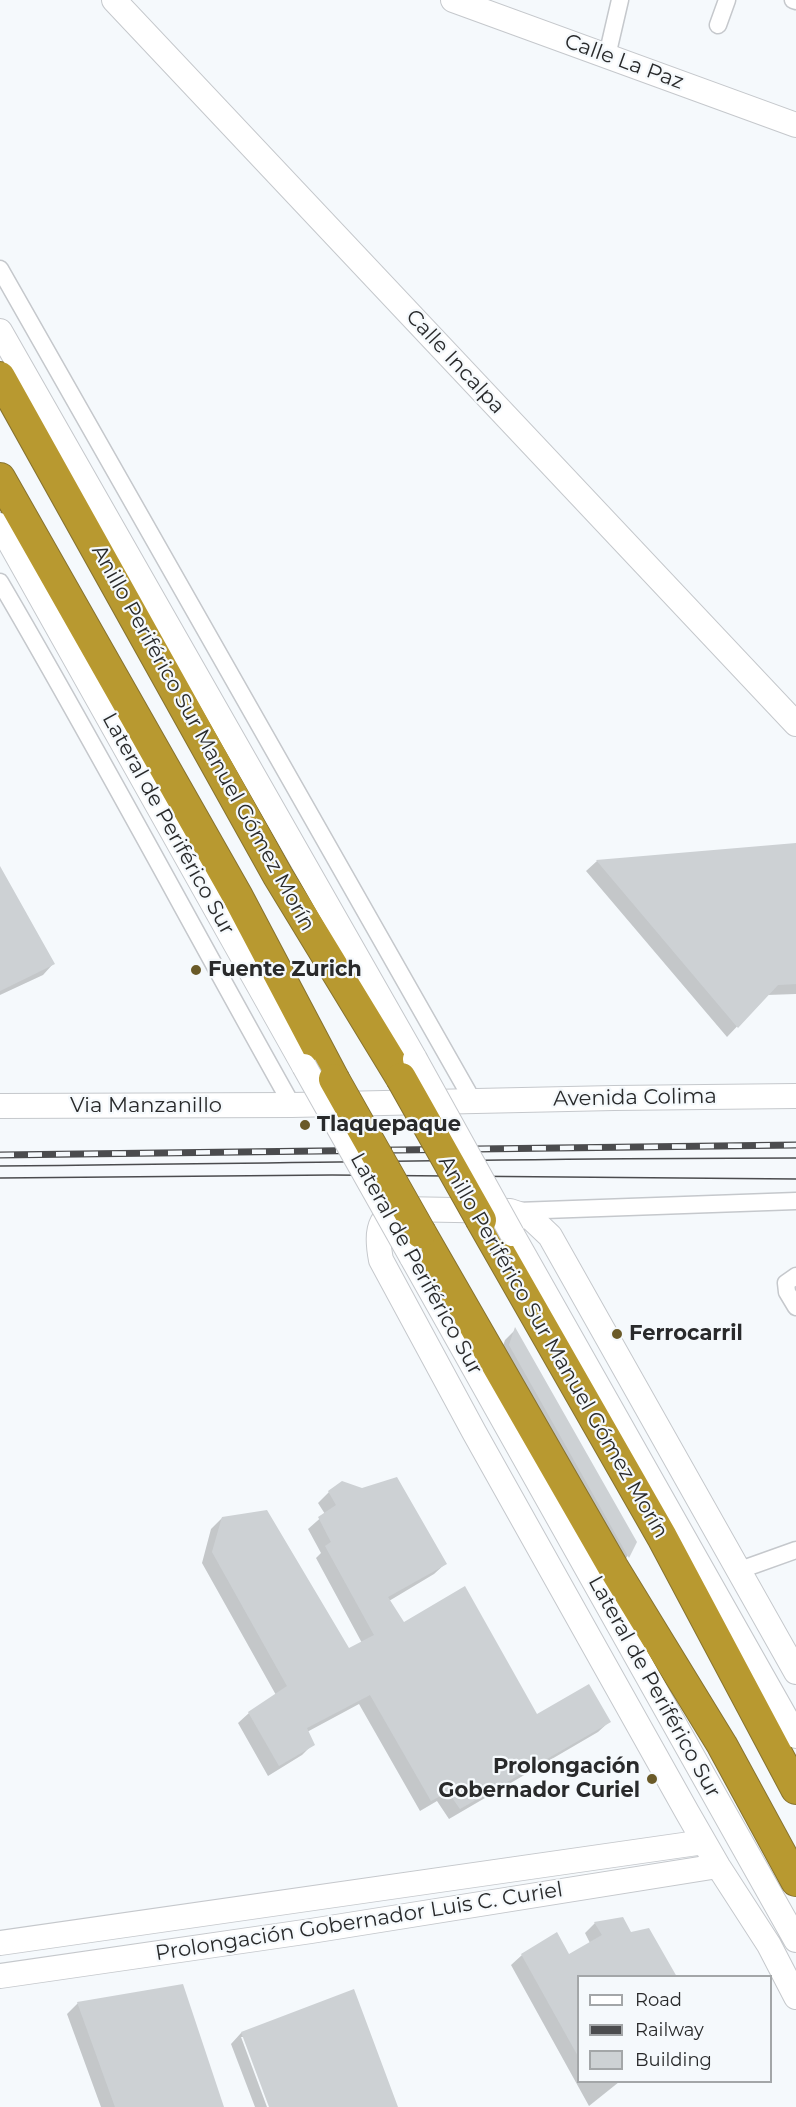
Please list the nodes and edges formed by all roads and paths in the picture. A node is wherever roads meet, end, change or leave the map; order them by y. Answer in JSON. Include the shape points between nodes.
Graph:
{"nodes":[{"id":1,"x":114,"y":0,"type":"edge"},
{"id":2,"x":453,"y":0,"type":"edge"},
{"id":3,"x":620,"y":0,"type":"edge"},
{"id":4,"x":727,"y":0,"type":"edge"},
{"id":5,"x":718,"y":25,"type":"dead end"},
{"id":6,"x":607,"y":56,"type":"junction"},
{"id":7,"x":796,"y":125,"type":"edge"},
{"id":8,"x":0,"y":269,"type":"edge"},
{"id":9,"x":0,"y":331,"type":"edge"},
{"id":10,"x":0,"y":377,"type":"edge"},
{"id":11,"x":0,"y":478,"type":"edge"},
{"id":12,"x":0,"y":525,"type":"edge"},
{"id":13,"x":0,"y":582,"type":"edge"},
{"id":14,"x":796,"y":724,"type":"edge"},
{"id":15,"x":408,"y":1068,"type":"junction"},
{"id":16,"x":796,"y":1096,"type":"edge"},
{"id":17,"x":473,"y":1101,"type":"junction"},
{"id":18,"x":292,"y":1105,"type":"junction"},
{"id":19,"x":0,"y":1106,"type":"edge"},
{"id":20,"x":796,"y":1202,"type":"edge"},
{"id":21,"x":511,"y":1223,"type":"junction"},
{"id":22,"x":416,"y":1244,"type":"junction"},
{"id":23,"x":791,"y":1279,"type":"edge"},
{"id":24,"x":796,"y":1306,"type":"edge"},
{"id":25,"x":796,"y":1550,"type":"edge"},
{"id":26,"x":740,"y":1570,"type":"junction"},
{"id":27,"x":796,"y":1672,"type":"edge"},
{"id":28,"x":796,"y":1736,"type":"edge"},
{"id":29,"x":796,"y":1789,"type":"edge"},
{"id":30,"x":704,"y":1842,"type":"junction"},
{"id":31,"x":718,"y":1866,"type":"junction"},
{"id":32,"x":796,"y":1881,"type":"edge"},
{"id":33,"x":796,"y":1940,"type":"edge"},
{"id":34,"x":0,"y":1943,"type":"edge"},
{"id":35,"x":0,"y":1976,"type":"edge"},
{"id":36,"x":796,"y":1997,"type":"edge"}],
"edges":[{"from":1,"to":14,"type":"street","name":"Calle Incalpa"},
{"from":2,"to":6,"type":"street","name":"Calle La Paz"},
{"from":3,"to":6,"type":"street"},
{"from":4,"to":5,"type":"street"},
{"from":6,"to":7,"type":"street","name":"Calle La Paz"},
{"from":8,"to":17,"type":"street"},
{"from":9,"to":15,"type":"street"},
{"from":10,"to":15,"type":"highway","name":"Anillo Periférico Sur Manuel Gómez Morín","via":[[278,876]]},
{"from":11,"to":22,"type":"highway","bridge":true,"via":[[238,897]]},
{"from":12,"to":22,"type":"street","name":"Lateral de Periférico Sur","bridge":true,"via":[[304,1066]]},
{"from":13,"to":18,"type":"street","via":[[65,692]]},
{"from":15,"to":21,"type":"street","bridge":true},
{"from":15,"to":29,"type":"highway","name":"Anillo Periférico Sur Manuel Gómez Morín","bridge":true,"via":[[481,1220],[662,1537]]},
{"from":16,"to":17,"type":"street","name":"Avenida Colima"},
{"from":17,"to":18,"type":"street","name":"Avenida Colima"},
{"from":18,"to":19,"type":"street","name":"Via Manzanillo"},
{"from":20,"to":21,"type":"street"},
{"from":21,"to":26,"type":"street","via":[[531,1218],[550,1236]]},
{"from":21,"to":28,"type":"street"},
{"from":21,"to":30,"type":"street","via":[[400,1209],[391,1212],[382,1224],[377,1238],[381,1260]]},
{"from":22,"to":32,"type":"highway","via":[[722,1745]]},
{"from":22,"to":33,"type":"street","name":"Lateral de Periférico Sur"},
{"from":23,"to":24,"type":"street","via":[[787,1292]]},
{"from":25,"to":26,"type":"street"},
{"from":26,"to":27,"type":"street"},
{"from":30,"to":31,"type":"street"},
{"from":30,"to":34,"type":"street","name":"Prolongación Gobernador Luis C. Curiel"},
{"from":31,"to":35,"type":"street","name":"Prolongación Gobernador Luis C. Curiel"},
{"from":31,"to":36,"type":"street","via":[[769,1945]]}]}
